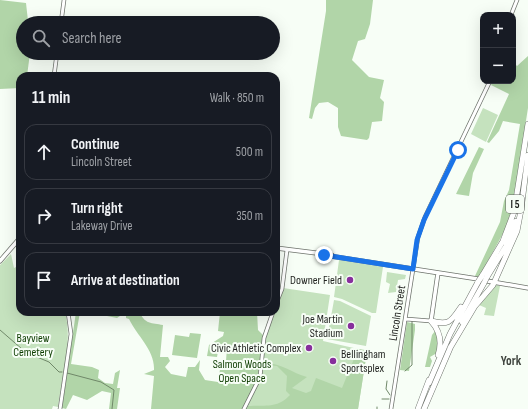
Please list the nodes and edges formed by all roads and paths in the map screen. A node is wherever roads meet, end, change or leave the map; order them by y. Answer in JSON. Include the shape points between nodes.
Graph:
{"nodes":[{"id":1,"x":64,"y":0,"type":"edge"},
{"id":2,"x":517,"y":0,"type":"edge"},
{"id":3,"x":513,"y":12,"type":"edge"},
{"id":4,"x":62,"y":16,"type":"edge"},
{"id":5,"x":56,"y":60,"type":"edge"},
{"id":6,"x":55,"y":72,"type":"edge"},
{"id":7,"x":489,"y":84,"type":"edge"},
{"id":8,"x":528,"y":124,"type":"edge"},
{"id":9,"x":528,"y":156,"type":"edge"},
{"id":10,"x":525,"y":181,"type":"junction"},
{"id":11,"x":16,"y":243,"type":"edge"},
{"id":12,"x":280,"y":249,"type":"edge"},
{"id":13,"x":287,"y":250,"type":"junction"},
{"id":14,"x":0,"y":262,"type":"edge"},
{"id":15,"x":413,"y":269,"type":"junction"},
{"id":16,"x":438,"y":273,"type":"junction"},
{"id":17,"x":448,"y":274,"type":"junction"},
{"id":18,"x":483,"y":280,"type":"junction"},
{"id":19,"x":494,"y":282,"type":"junction"},
{"id":20,"x":436,"y":284,"type":"junction"},
{"id":21,"x":528,"y":287,"type":"edge"},
{"id":22,"x":473,"y":292,"type":"junction"},
{"id":23,"x":280,"y":294,"type":"edge"},
{"id":24,"x":68,"y":316,"type":"edge"},
{"id":25,"x":272,"y":316,"type":"edge"},
{"id":26,"x":406,"y":319,"type":"junction"},
{"id":27,"x":431,"y":321,"type":"junction"},
{"id":28,"x":450,"y":348,"type":"junction"},
{"id":29,"x":428,"y":383,"type":"junction"},
{"id":30,"x":60,"y":409,"type":"edge"},
{"id":31,"x":244,"y":409,"type":"edge"},
{"id":32,"x":391,"y":409,"type":"edge"},
{"id":33,"x":418,"y":409,"type":"edge"},
{"id":34,"x":424,"y":409,"type":"edge"}],
"edges":[{"from":1,"to":4,"type":"street"},
{"from":2,"to":3,"type":"street"},
{"from":5,"to":6,"type":"street"},
{"from":7,"to":15,"type":"street","name":"Lincoln Street","via":[[418,237]]},
{"from":8,"to":18,"type":"highway","number":"I 5","via":[[514,212],[503,241]]},
{"from":9,"to":10,"type":"highway","number":"I 5"},
{"from":10,"to":18,"type":"highway","number":"I 5","via":[[511,235]]},
{"from":10,"to":19,"type":"highway","via":[[517,231]]},
{"from":11,"to":14,"type":"main road"},
{"from":12,"to":13,"type":"main road"},
{"from":13,"to":15,"type":"main road"},
{"from":13,"to":23,"type":"street"},
{"from":15,"to":16,"type":"main road"},
{"from":15,"to":26,"type":"street","name":"Lincoln Street"},
{"from":16,"to":17,"type":"main road"},
{"from":16,"to":20,"type":"main road"},
{"from":17,"to":18,"type":"main road"},
{"from":17,"to":20,"type":"main road"},
{"from":18,"to":19,"type":"main road"},
{"from":18,"to":22,"type":"highway","number":"I 5"},
{"from":18,"to":28,"type":"highway","number":"I 5"},
{"from":19,"to":21,"type":"main road"},
{"from":19,"to":28,"type":"highway","via":[[475,306]]},
{"from":20,"to":27,"type":"main road"},
{"from":22,"to":27,"type":"highway","via":[[450,321],[441,324]]},
{"from":22,"to":29,"type":"highway","number":"I 5"},
{"from":24,"to":30,"type":"street","via":[[70,334]]},
{"from":25,"to":31,"type":"street","via":[[264,338],[259,379]]},
{"from":26,"to":27,"type":"street"},
{"from":26,"to":32,"type":"street","name":"Lincoln Street"},
{"from":27,"to":29,"type":"highway","via":[[439,334],[440,345]]},
{"from":28,"to":34,"type":"highway","number":"I 5"},
{"from":29,"to":33,"type":"highway","number":"I 5"}]}
